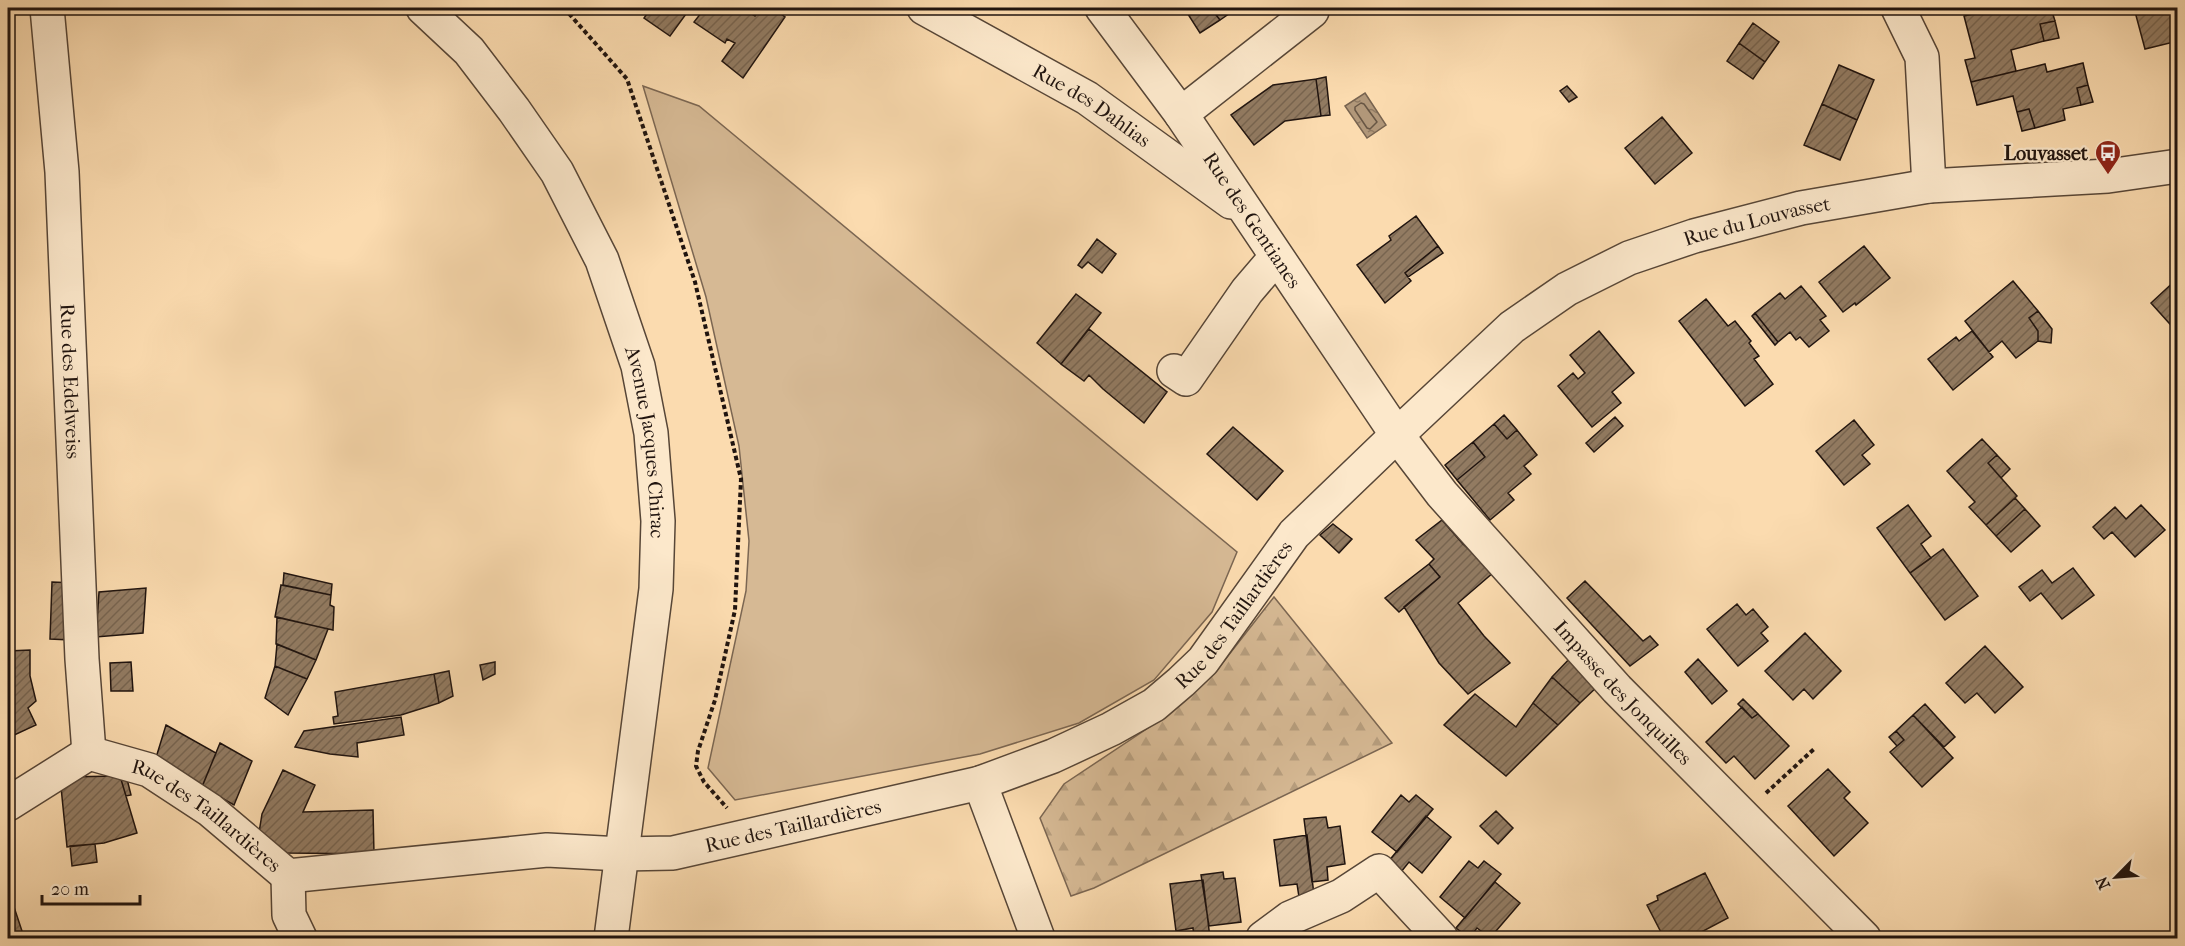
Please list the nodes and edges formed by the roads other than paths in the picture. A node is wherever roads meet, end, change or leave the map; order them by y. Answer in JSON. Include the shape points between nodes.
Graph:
{"nodes":[{"id":1,"x":47,"y":8,"type":"edge"},
{"id":2,"x":423,"y":8,"type":"edge"},
{"id":3,"x":924,"y":8,"type":"edge"},
{"id":4,"x":1102,"y":8,"type":"edge"},
{"id":5,"x":1898,"y":8,"type":"edge"},
{"id":6,"x":1312,"y":11,"type":"dead end"},
{"id":7,"x":1181,"y":114,"type":"junction"},
{"id":8,"x":2178,"y":165,"type":"edge"},
{"id":9,"x":1929,"y":186,"type":"junction"},
{"id":10,"x":1249,"y":216,"type":"junction"},
{"id":11,"x":1276,"y":256,"type":"junction"},
{"id":12,"x":1174,"y":371,"type":"dead end"},
{"id":13,"x":1397,"y":435,"type":"junction"},
{"id":14,"x":89,"y":753,"type":"junction"},
{"id":15,"x":980,"y":783,"type":"junction"},
{"id":16,"x":8,"y":804,"type":"edge"},
{"id":17,"x":621,"y":854,"type":"junction"},
{"id":18,"x":288,"y":876,"type":"junction"},
{"id":19,"x":300,"y":939,"type":"edge"},
{"id":20,"x":611,"y":939,"type":"edge"},
{"id":21,"x":1038,"y":939,"type":"edge"},
{"id":22,"x":1263,"y":939,"type":"edge"},
{"id":23,"x":1441,"y":939,"type":"edge"},
{"id":24,"x":1864,"y":939,"type":"edge"}],
"edges":[{"from":1,"to":14,"type":"street","name":"Rue des Edelweiss","via":[[62,172]]},
{"from":2,"to":17,"type":"street","name":"Avenue Jacques Chirac","via":[[469,51],[557,172],[602,260],[638,366],[651,434],[658,521],[656,589]]},
{"from":3,"to":10,"type":"street","name":"Rue des Dahlias","via":[[1087,98]]},
{"from":4,"to":7,"type":"street","name":"Rue des Gentianes"},
{"from":5,"to":9,"type":"street","via":[[1922,57]]},
{"from":6,"to":7,"type":"street"},
{"from":7,"to":10,"type":"street","name":"Rue des Gentianes"},
{"from":8,"to":9,"type":"street","name":"Rue du Louvasset","via":[[2108,176]]},
{"from":9,"to":13,"type":"street","name":"Rue du Louvasset","via":[[1801,208],[1629,258],[1567,289],[1512,327]]},
{"from":10,"to":11,"type":"street","name":"Rue des Gentianes"},
{"from":11,"to":12,"type":"street","via":[[1186,379]]},
{"from":11,"to":13,"type":"street","name":"Rue des Gentianes"},
{"from":13,"to":15,"type":"street","name":"Rue des Taillardières","via":[[1294,534],[1203,661],[1154,705],[1053,756]]},
{"from":13,"to":24,"type":"street","name":"Impasse des Jonquilles","via":[[1442,494],[1617,689]]},
{"from":14,"to":16,"type":"street"},
{"from":14,"to":18,"type":"street","name":"Rue des Taillardières","via":[[149,770],[210,810]]},
{"from":15,"to":17,"type":"street","name":"Rue des Taillardières","via":[[673,853]]},
{"from":15,"to":21,"type":"street"},
{"from":17,"to":18,"type":"street","name":"Rue des Taillardières","via":[[547,850]]},
{"from":17,"to":20,"type":"street","name":"Avenue Jacques Chirac"},
{"from":18,"to":19,"type":"street","via":[[289,915]]},
{"from":22,"to":23,"type":"street","via":[[1290,918],[1341,896],[1379,872]]}]}
